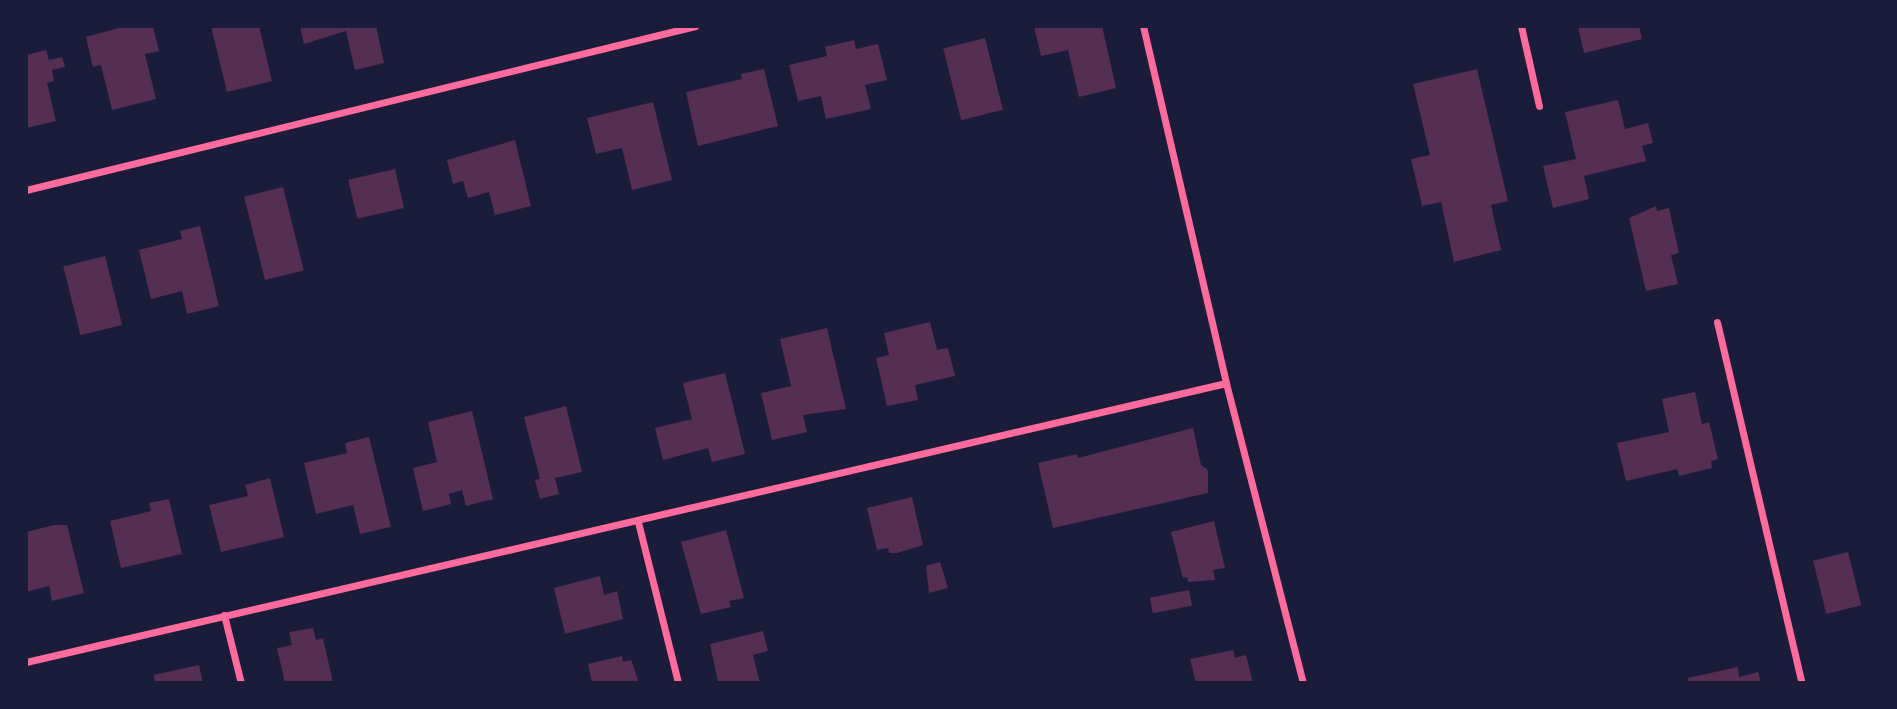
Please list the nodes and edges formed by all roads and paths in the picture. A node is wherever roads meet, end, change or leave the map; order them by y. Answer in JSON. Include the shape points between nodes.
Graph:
{"nodes":[{"id":1,"x":695,"y":26,"type":"edge"},
{"id":2,"x":1143,"y":26,"type":"edge"},
{"id":3,"x":1521,"y":26,"type":"edge"},
{"id":4,"x":1539,"y":106,"type":"dead end"},
{"id":5,"x":26,"y":190,"type":"edge"},
{"id":6,"x":1717,"y":322,"type":"dead end"},
{"id":7,"x":1226,"y":383,"type":"junction"},
{"id":8,"x":638,"y":522,"type":"junction"},
{"id":9,"x":224,"y":615,"type":"junction"},
{"id":10,"x":26,"y":662,"type":"edge"},
{"id":11,"x":241,"y":683,"type":"edge"},
{"id":12,"x":678,"y":683,"type":"edge"},
{"id":13,"x":1303,"y":683,"type":"edge"},
{"id":14,"x":1802,"y":683,"type":"edge"}],
"edges":[{"from":1,"to":5,"type":"street"},
{"from":2,"to":7,"type":"street"},
{"from":3,"to":4,"type":"street"},
{"from":6,"to":14,"type":"street"},
{"from":7,"to":8,"type":"street"},
{"from":7,"to":13,"type":"street"},
{"from":8,"to":9,"type":"street"},
{"from":8,"to":12,"type":"street"},
{"from":9,"to":10,"type":"street"},
{"from":9,"to":11,"type":"street"}]}
